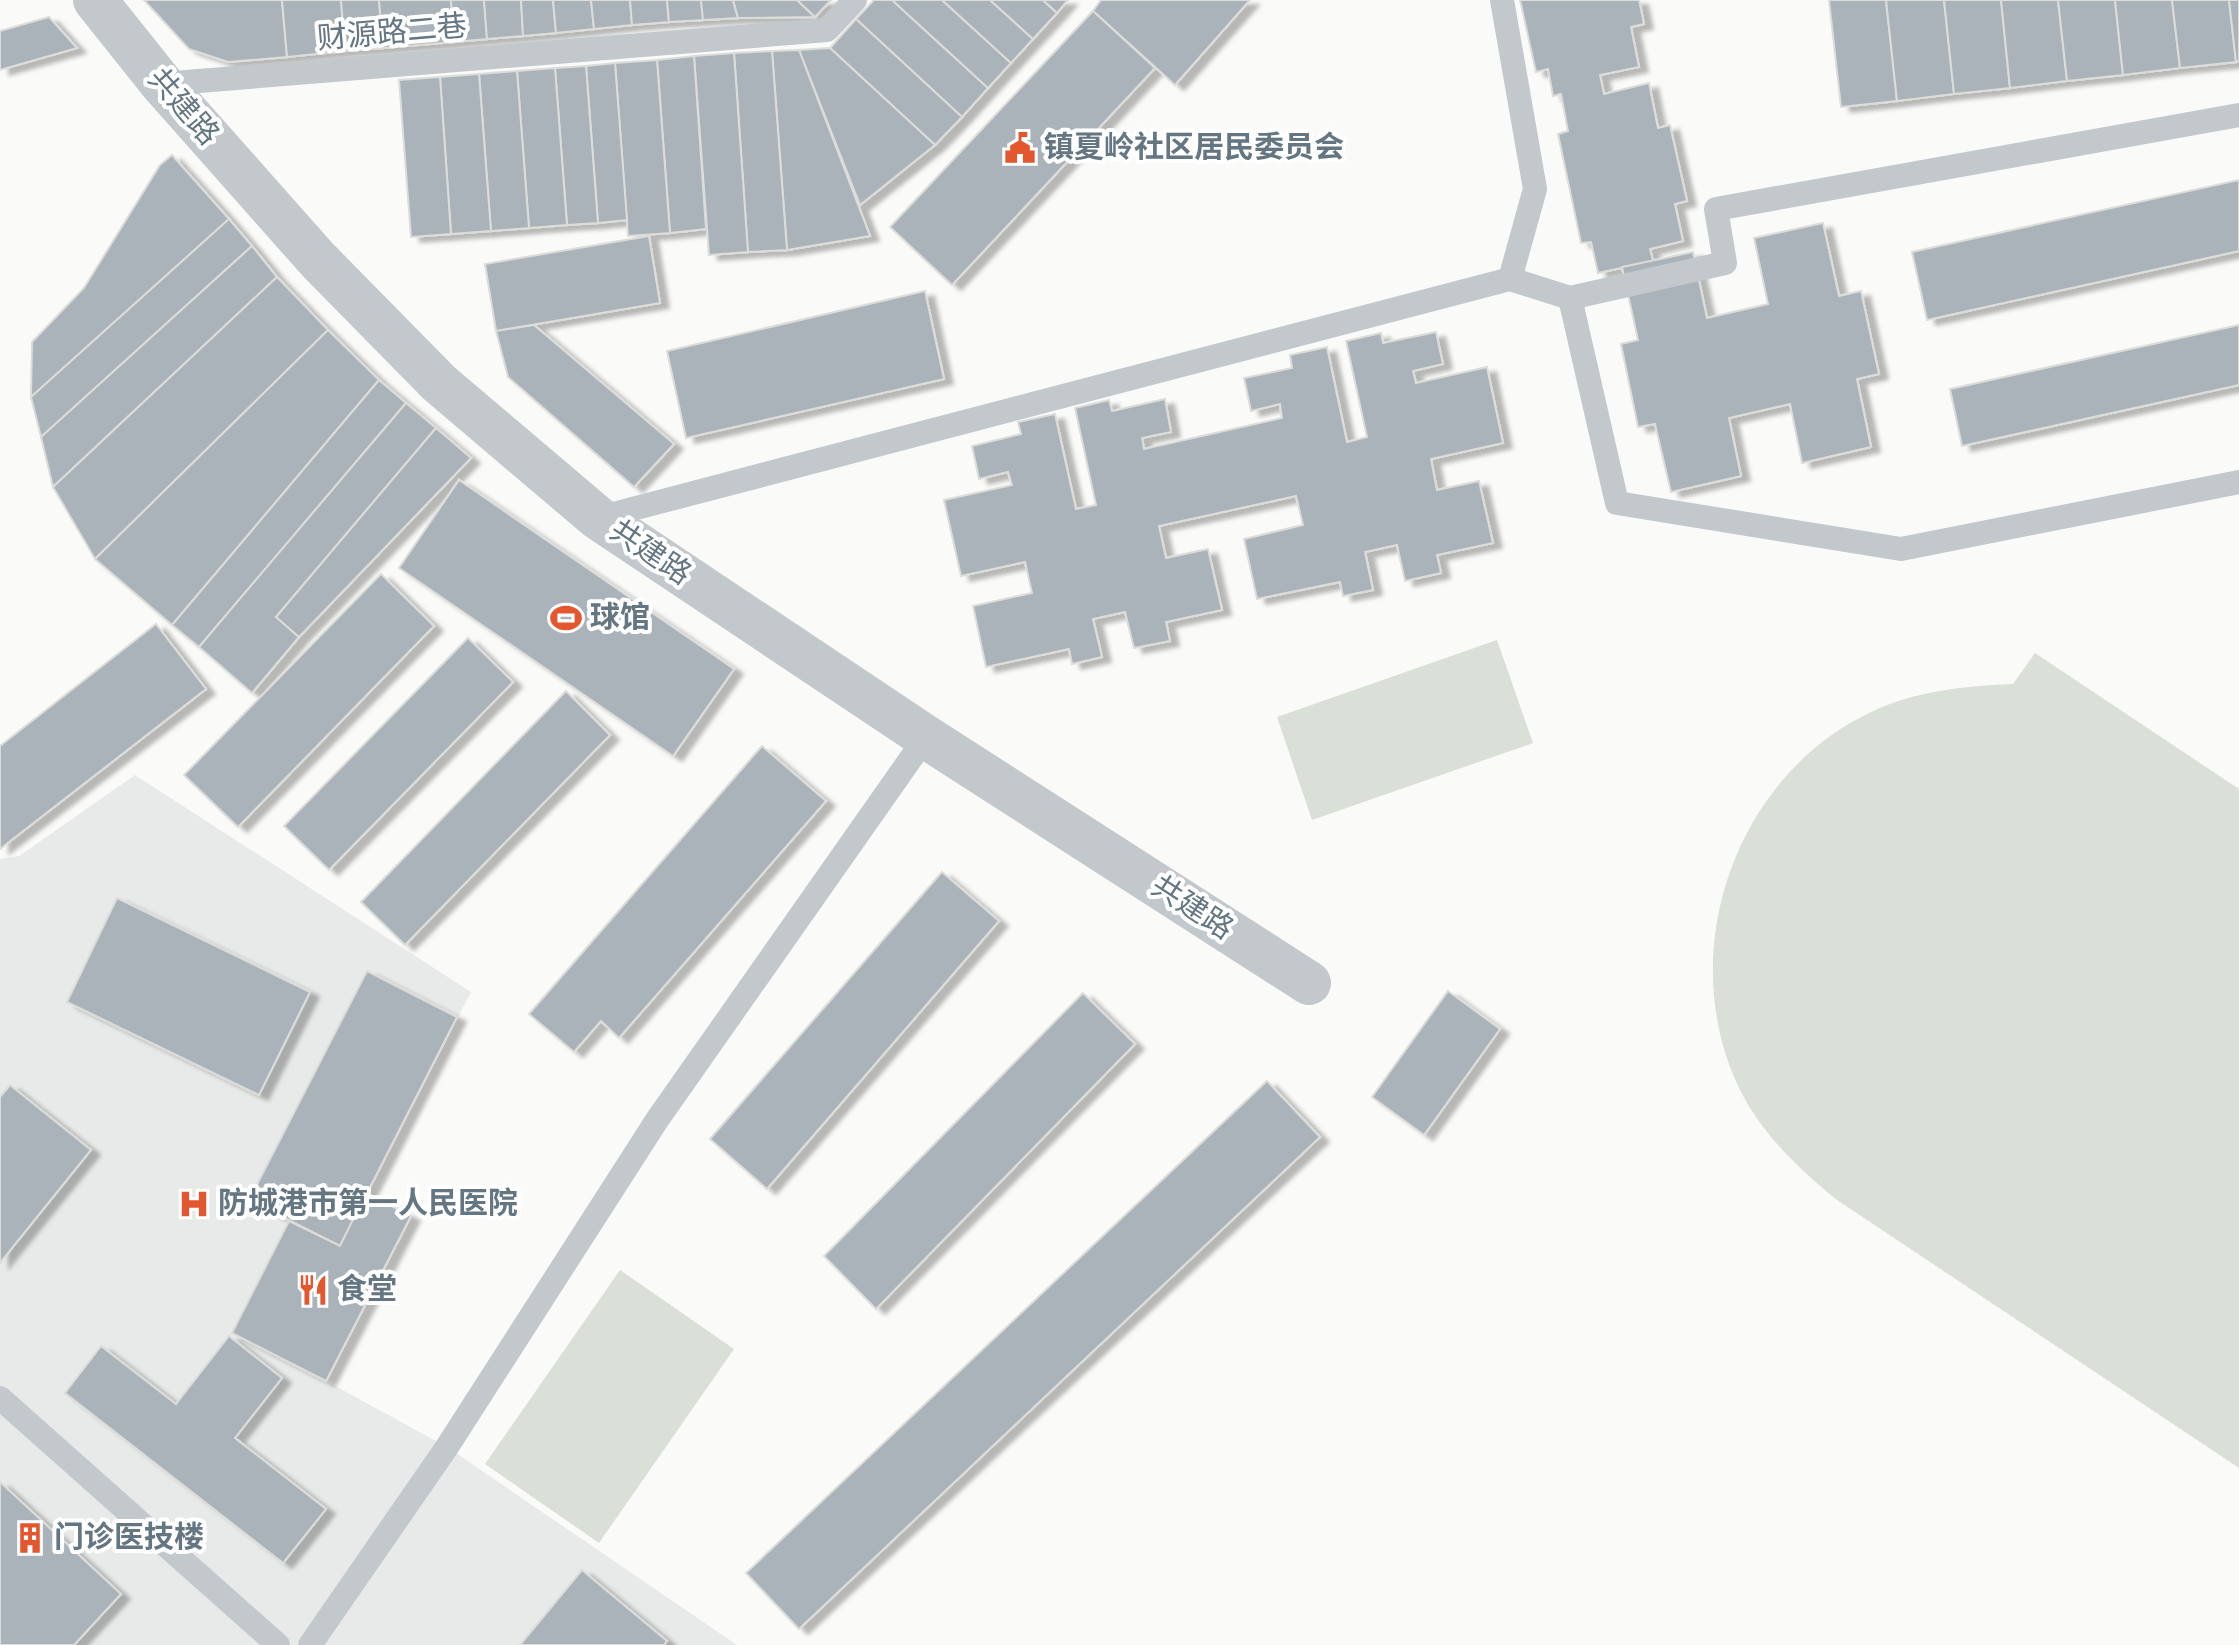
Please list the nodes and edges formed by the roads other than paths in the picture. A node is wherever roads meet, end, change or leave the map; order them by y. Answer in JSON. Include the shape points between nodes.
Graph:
{"nodes":[{"id":1,"x":95,"y":0,"type":"edge"},
{"id":2,"x":855,"y":0,"type":"edge"},
{"id":3,"x":1502,"y":0,"type":"edge"},
{"id":4,"x":162,"y":84,"type":"junction"},
{"id":5,"x":2239,"y":115,"type":"edge"},
{"id":6,"x":1510,"y":279,"type":"junction"},
{"id":7,"x":1570,"y":298,"type":"junction"},
{"id":8,"x":2239,"y":482,"type":"edge"},
{"id":9,"x":598,"y":518,"type":"junction"},
{"id":10,"x":926,"y":737,"type":"junction"},
{"id":11,"x":1309,"y":983,"type":"dead end"},
{"id":12,"x":0,"y":1398,"type":"edge"},
{"id":13,"x":278,"y":1645,"type":"edge"},
{"id":14,"x":310,"y":1645,"type":"edge"}],
"edges":[{"from":1,"to":4,"type":"street","name":"共建路"},
{"from":2,"to":4,"type":"lane","name":"财源路二巷","via":[[827,30]]},
{"from":3,"to":6,"type":"lane","via":[[1535,189]]},
{"from":4,"to":9,"type":"street","name":"共建路","via":[[318,260],[439,383]]},
{"from":5,"to":7,"type":"lane","via":[[1716,209],[1725,263]]},
{"from":6,"to":7,"type":"lane"},
{"from":6,"to":9,"type":"lane"},
{"from":7,"to":8,"type":"lane","via":[[1617,503],[1901,549]]},
{"from":9,"to":10,"type":"street","name":"共建路"},
{"from":10,"to":11,"type":"street","name":"共建路"},
{"from":10,"to":14,"type":"lane","via":[[657,1120],[447,1447]]},
{"from":12,"to":13,"type":"lane"}]}
